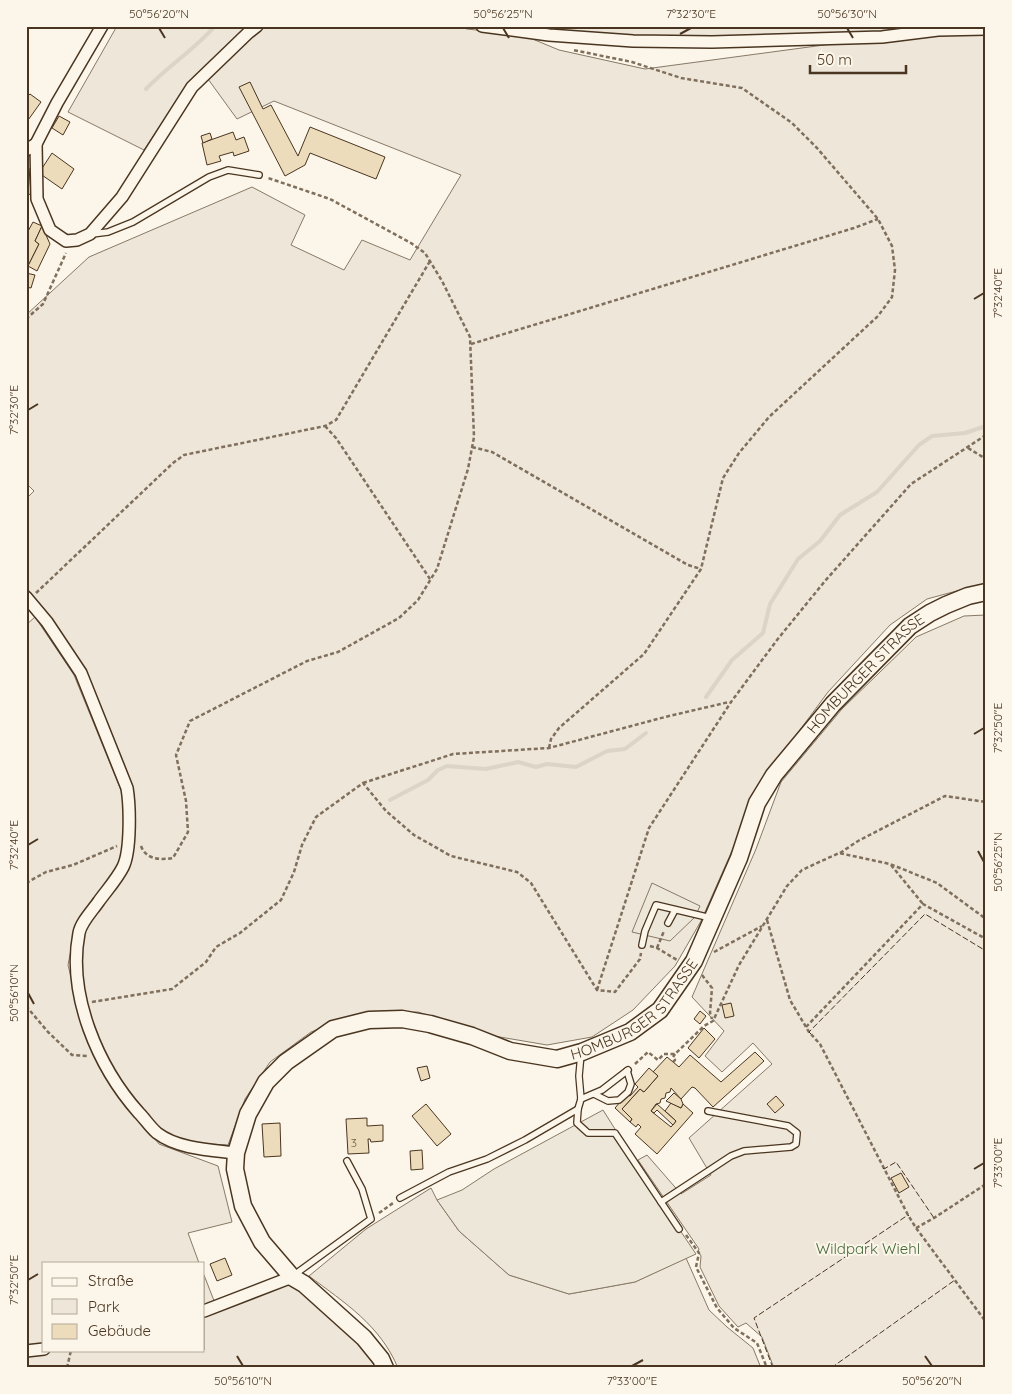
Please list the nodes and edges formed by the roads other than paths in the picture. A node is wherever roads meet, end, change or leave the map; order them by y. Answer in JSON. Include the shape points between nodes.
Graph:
{"nodes":[{"id":1,"x":102,"y":26,"type":"edge"},
{"id":2,"x":257,"y":26,"type":"edge"},
{"id":3,"x":482,"y":26,"type":"edge"},
{"id":4,"x":986,"y":29,"type":"edge"},
{"id":5,"x":31,"y":147,"type":"edge"},
{"id":6,"x":259,"y":175,"type":"road end"},
{"id":7,"x":90,"y":234,"type":"junction"},
{"id":8,"x":986,"y":592,"type":"edge"},
{"id":9,"x":27,"y":598,"type":"edge"},
{"id":10,"x":675,"y":910,"type":"junction"},
{"id":11,"x":713,"y":918,"type":"junction"},
{"id":12,"x":668,"y":924,"type":"road end"},
{"id":13,"x":642,"y":945,"type":"road end"},
{"id":14,"x":582,"y":1052,"type":"junction"},
{"id":15,"x":594,"y":1094,"type":"junction"},
{"id":16,"x":581,"y":1099,"type":"junction"},
{"id":17,"x":578,"y":1109,"type":"junction"},
{"id":18,"x":708,"y":1111,"type":"dead end"},
{"id":19,"x":236,"y":1153,"type":"junction"},
{"id":20,"x":347,"y":1160,"type":"dead end"},
{"id":21,"x":400,"y":1198,"type":"road end"},
{"id":22,"x":661,"y":1202,"type":"junction"},
{"id":23,"x":679,"y":1229,"type":"road end"},
{"id":24,"x":292,"y":1276,"type":"junction"},
{"id":25,"x":205,"y":1311,"type":"edge"},
{"id":26,"x":42,"y":1349,"type":"edge"},
{"id":27,"x":26,"y":1351,"type":"edge"},
{"id":28,"x":385,"y":1368,"type":"edge"}],
"edges":[{"from":1,"to":5,"type":"street"},
{"from":2,"to":7,"type":"street","via":[[192,87],[122,197]]},
{"from":3,"to":4,"type":"street","via":[[633,41],[712,42],[882,37],[938,30]]},
{"from":5,"to":7,"type":"street","via":[[37,199],[50,230],[66,241]]},
{"from":6,"to":7,"type":"lane","via":[[228,170],[209,177],[132,222],[108,232]]},
{"from":8,"to":11,"type":"main road","name":"HOMBURGER STRASSE","via":[[930,612],[910,626],[833,704],[774,775],[757,803],[739,858]]},
{"from":9,"to":19,"type":"street","via":[[48,622],[81,673],[127,788],[134,843],[124,866],[80,930],[75,962],[81,1004],[98,1052],[130,1102],[157,1133],[185,1146]]},
{"from":10,"to":11,"type":"lane"},
{"from":10,"to":12,"type":"lane"},
{"from":10,"to":13,"type":"lane","via":[[656,906]]},
{"from":11,"to":14,"type":"main road","name":"HOMBURGER STRASSE","via":[[698,968],[660,1010],[630,1032]]},
{"from":14,"to":16,"type":"lane"},
{"from":14,"to":19,"type":"main road","name":"HOMBURGER STRASSE","via":[[557,1059],[510,1051],[472,1036],[402,1019],[369,1020],[333,1029],[286,1062],[266,1082],[248,1114]]},
{"from":15,"to":15,"type":"lane","via":[[602,1090],[628,1070],[631,1084],[619,1100],[608,1101]]},
{"from":15,"to":16,"type":"lane"},
{"from":16,"to":17,"type":"lane"},
{"from":17,"to":21,"type":"lane","via":[[526,1140],[487,1159],[449,1172]]},
{"from":17,"to":22,"type":"lane","via":[[577,1124],[588,1133],[615,1133]]},
{"from":18,"to":22,"type":"lane","via":[[788,1126],[797,1133],[796,1144],[791,1148],[744,1151],[731,1156]]},
{"from":19,"to":24,"type":"main road","name":"HOMBURGER STRASSE","via":[[235,1169],[244,1206],[262,1242]]},
{"from":20,"to":24,"type":"lane","via":[[362,1189],[371,1219]]},
{"from":22,"to":23,"type":"lane"},
{"from":24,"to":25,"type":"street"},
{"from":24,"to":28,"type":"main road","name":"HOMBURGER STRASSE","via":[[364,1338]]},
{"from":26,"to":27,"type":"street"}]}
